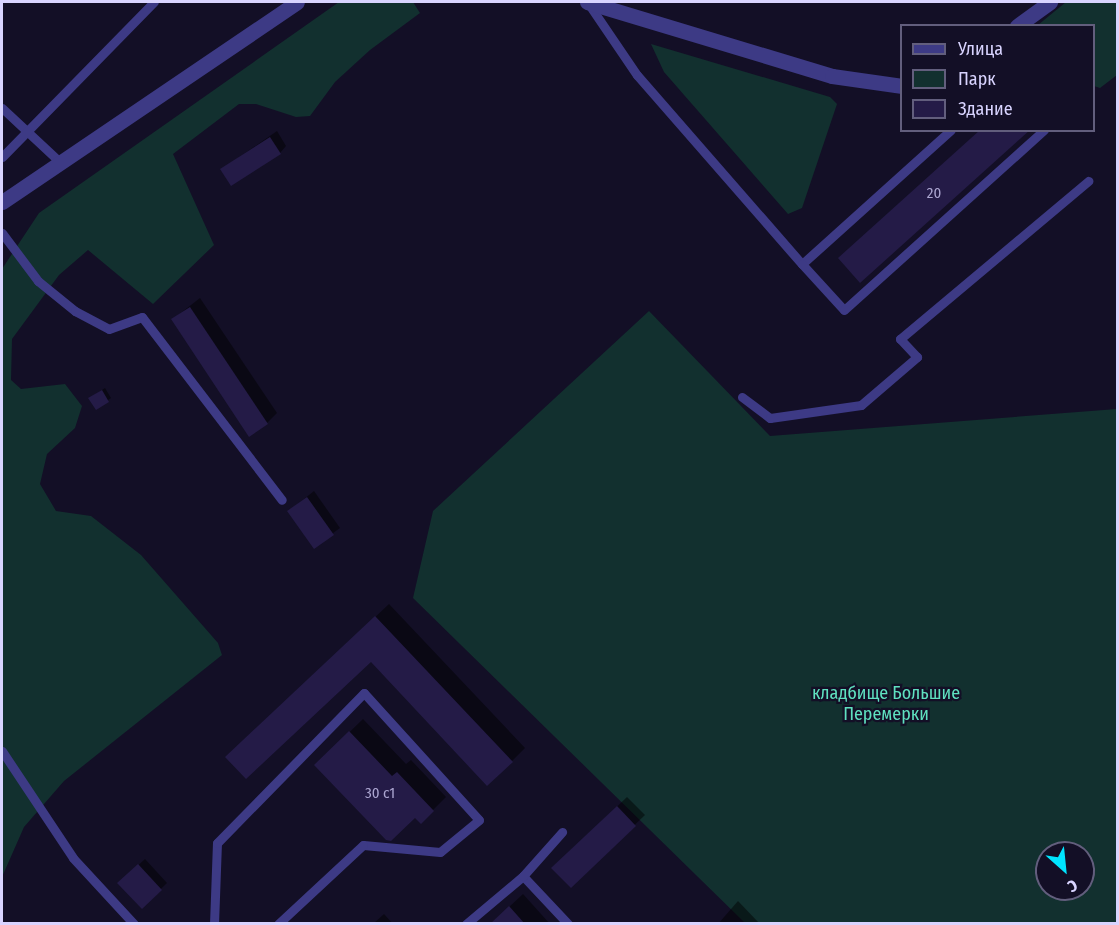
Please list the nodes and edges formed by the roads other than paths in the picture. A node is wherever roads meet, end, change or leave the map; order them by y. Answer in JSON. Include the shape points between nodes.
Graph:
{"nodes":[{"id":1,"x":154,"y":2,"type":"edge"},
{"id":2,"x":297,"y":2,"type":"edge"},
{"id":3,"x":587,"y":2,"type":"edge"},
{"id":4,"x":1050,"y":2,"type":"edge"},
{"id":5,"x":1022,"y":24,"type":"edge"},
{"id":6,"x":900,"y":86,"type":"edge"},
{"id":7,"x":2,"y":108,"type":"edge"},
{"id":8,"x":24,"y":131,"type":"junction"},
{"id":9,"x":949,"y":132,"type":"edge"},
{"id":10,"x":1042,"y":132,"type":"edge"},
{"id":11,"x":2,"y":158,"type":"edge"},
{"id":12,"x":61,"y":163,"type":"junction"},
{"id":13,"x":1088,"y":181,"type":"dead end"},
{"id":14,"x":2,"y":202,"type":"edge"},
{"id":15,"x":2,"y":233,"type":"edge"},
{"id":16,"x":802,"y":264,"type":"junction"},
{"id":17,"x":742,"y":398,"type":"dead end"},
{"id":18,"x":282,"y":500,"type":"dead end"},
{"id":19,"x":2,"y":751,"type":"edge"},
{"id":20,"x":562,"y":832,"type":"dead end"},
{"id":21,"x":523,"y":876,"type":"junction"},
{"id":22,"x":134,"y":924,"type":"edge"},
{"id":23,"x":214,"y":924,"type":"edge"},
{"id":24,"x":278,"y":924,"type":"edge"},
{"id":25,"x":466,"y":924,"type":"edge"},
{"id":26,"x":568,"y":924,"type":"edge"}],
"edges":[{"from":1,"to":8,"type":"lane"},
{"from":2,"to":12,"type":"street"},
{"from":3,"to":6,"type":"street","via":[[832,76]]},
{"from":3,"to":16,"type":"lane","via":[[637,75]]},
{"from":4,"to":5,"type":"street"},
{"from":7,"to":8,"type":"lane"},
{"from":8,"to":11,"type":"lane"},
{"from":8,"to":12,"type":"lane"},
{"from":9,"to":16,"type":"lane"},
{"from":10,"to":16,"type":"lane","via":[[844,310]]},
{"from":12,"to":14,"type":"street"},
{"from":13,"to":17,"type":"lane","via":[[900,339],[917,357],[861,405],[770,418]]},
{"from":15,"to":18,"type":"lane","via":[[38,281],[75,311],[109,329],[142,317]]},
{"from":19,"to":22,"type":"lane","via":[[67,850]]},
{"from":20,"to":21,"type":"lane"},
{"from":21,"to":25,"type":"lane"},
{"from":21,"to":26,"type":"lane"},
{"from":23,"to":24,"type":"lane","via":[[217,843],[363,693],[479,820],[440,852],[363,845]]}]}
